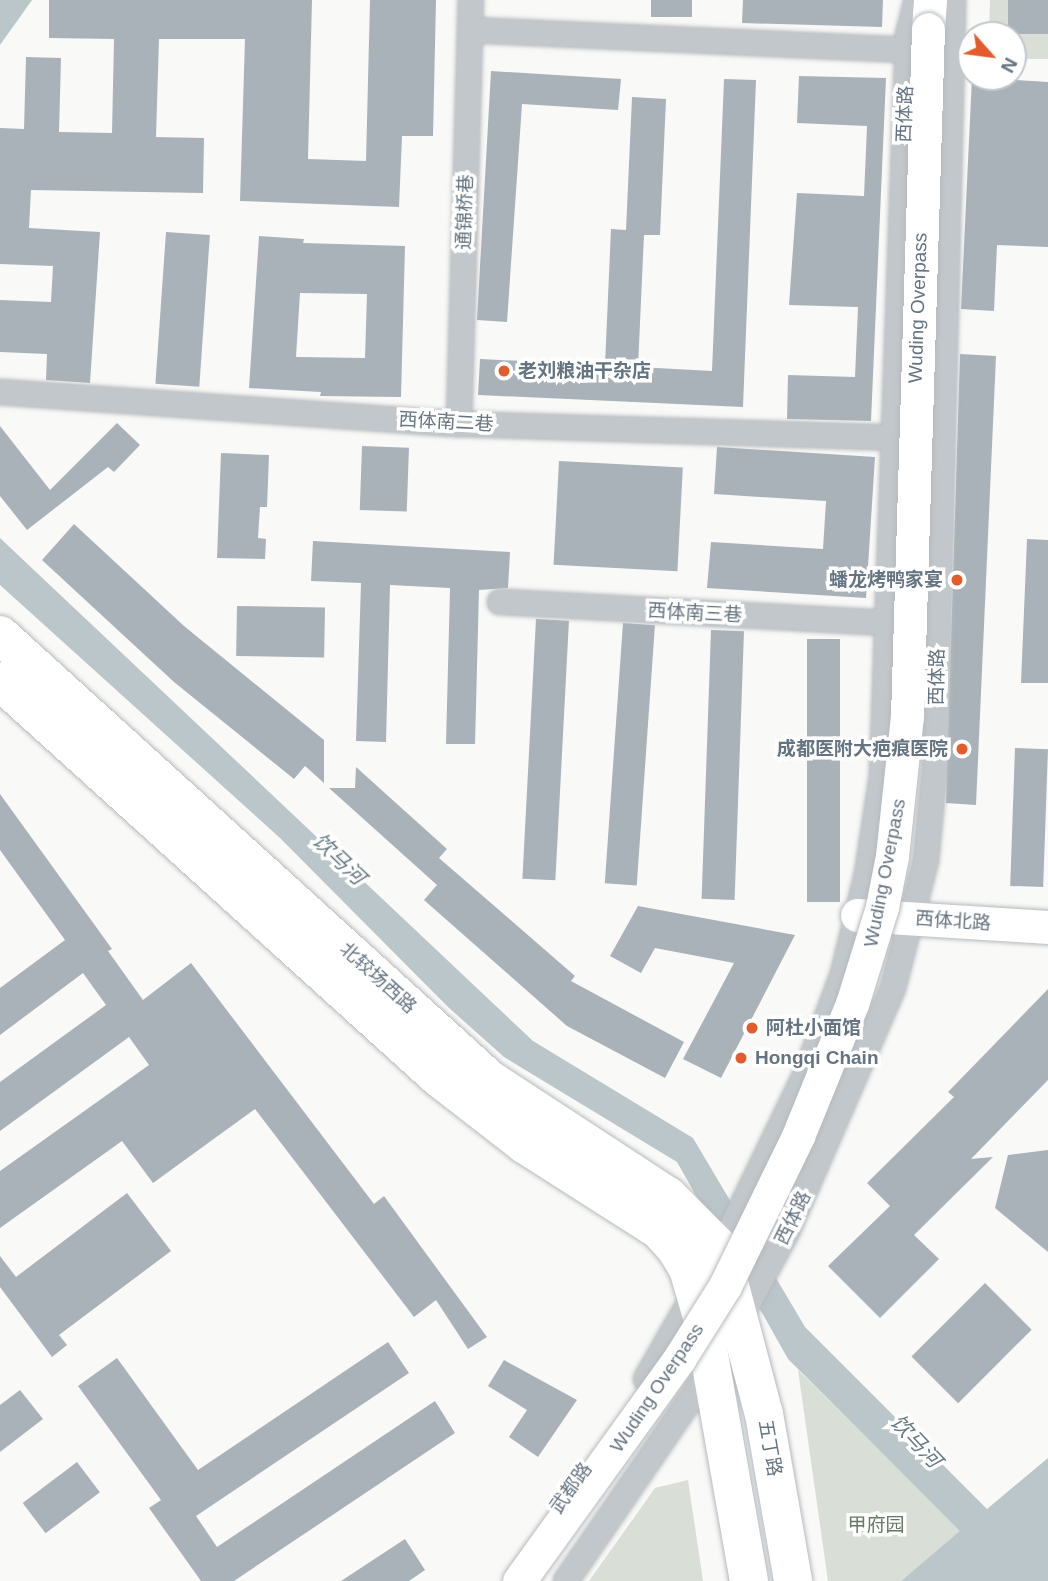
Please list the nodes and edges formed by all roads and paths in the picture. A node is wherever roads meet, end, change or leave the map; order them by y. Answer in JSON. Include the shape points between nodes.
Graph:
{"nodes":[{"id":1,"x":471,"y":0,"type":"edge"},
{"id":2,"x":953,"y":0,"type":"edge"},
{"id":3,"x":921,"y":20,"type":"edge"},
{"id":4,"x":470,"y":30,"type":"junction"},
{"id":5,"x":0,"y":393,"type":"edge"},
{"id":6,"x":459,"y":424,"type":"junction"},
{"id":7,"x":893,"y":438,"type":"junction"},
{"id":8,"x":500,"y":602,"type":"dead end"},
{"id":9,"x":890,"y":623,"type":"junction"},
{"id":10,"x":0,"y":635,"type":"edge"},
{"id":11,"x":0,"y":681,"type":"edge"},
{"id":12,"x":857,"y":915,"type":"junction"},
{"id":13,"x":912,"y":918,"type":"junction"},
{"id":14,"x":1048,"y":927,"type":"edge"},
{"id":15,"x":720,"y":1248,"type":"junction"},
{"id":16,"x":697,"y":1293,"type":"junction"},
{"id":17,"x":741,"y":1316,"type":"junction"},
{"id":18,"x":711,"y":1371,"type":"junction"},
{"id":19,"x":503,"y":1581,"type":"edge"},
{"id":20,"x":519,"y":1581,"type":"edge"},
{"id":21,"x":566,"y":1581,"type":"edge"},
{"id":22,"x":749,"y":1581,"type":"edge"},
{"id":23,"x":793,"y":1581,"type":"edge"}],
"edges":[{"from":1,"to":4,"type":"street","name":"通锦桥巷"},
{"from":2,"to":13,"type":"street","name":"西体路","via":[[935,766],[926,860]]},
{"from":3,"to":4,"type":"street"},
{"from":3,"to":7,"type":"street","name":"西体路"},
{"from":3,"to":20,"type":"street","name":"Wuding Overpass","bridge":true,"via":[[907,716],[894,843],[882,907],[852,1004],[798,1136],[725,1286],[679,1359]]},
{"from":4,"to":6,"type":"street","name":"通锦桥巷"},
{"from":5,"to":6,"type":"street","name":"西体南二巷"},
{"from":6,"to":7,"type":"street","name":"西体南二巷"},
{"from":7,"to":9,"type":"street","name":"西体路"},
{"from":8,"to":9,"type":"street","name":"西体南三巷"},
{"from":9,"to":12,"type":"street","name":"西体路","via":[[882,776]]},
{"from":10,"to":15,"type":"main road","name":"北较场西路","via":[[489,1079],[668,1196]]},
{"from":11,"to":16,"type":"main road","name":"北较场西路","via":[[439,1078],[524,1144],[659,1230],[677,1249]]},
{"from":12,"to":13,"type":"street","name":"西体北路"},
{"from":12,"to":15,"type":"street","name":"西体路","via":[[843,974],[805,1076]]},
{"from":13,"to":14,"type":"street","name":"西体北路"},
{"from":13,"to":17,"type":"street","name":"西体路","via":[[893,988],[834,1129],[787,1232]]},
{"from":15,"to":16,"type":"street","name":"武都路"},
{"from":15,"to":17,"type":"main road","name":"北较场西路"},
{"from":16,"to":18,"type":"main road","name":"北较场西路"},
{"from":16,"to":19,"type":"street","name":"武都路","via":[[616,1424]]},
{"from":17,"to":18,"type":"street"},
{"from":17,"to":23,"type":"main road","name":"五丁路","via":[[764,1414]]},
{"from":18,"to":21,"type":"street"},
{"from":18,"to":22,"type":"main road"}]}
